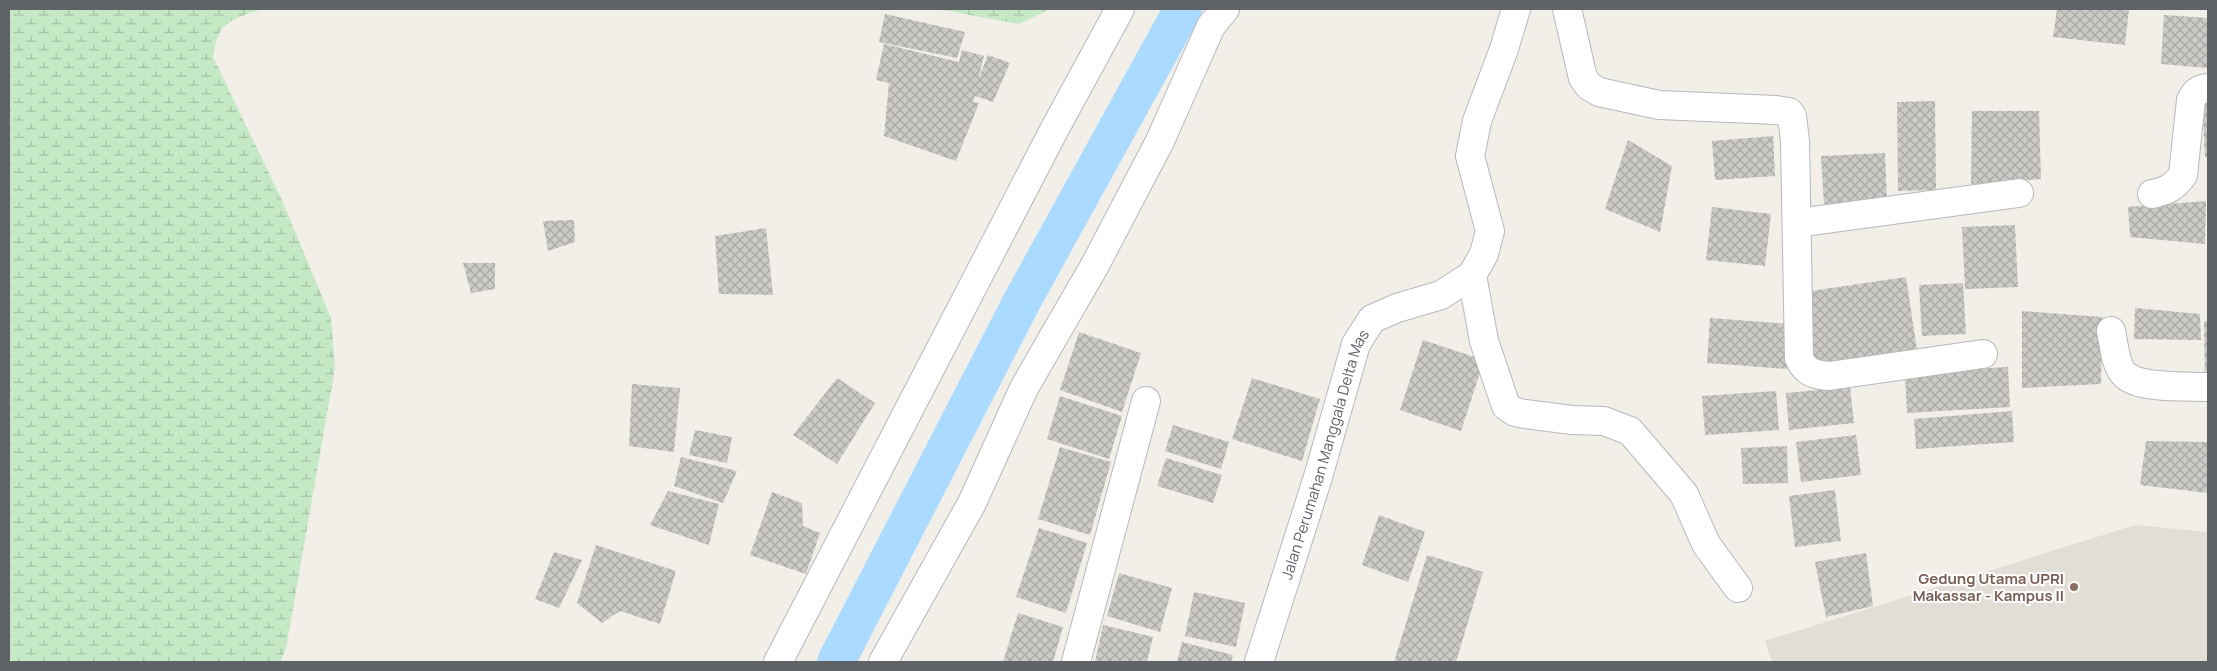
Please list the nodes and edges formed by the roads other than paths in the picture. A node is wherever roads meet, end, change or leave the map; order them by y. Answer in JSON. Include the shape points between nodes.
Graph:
{"nodes":[{"id":1,"x":1120,"y":9,"type":"edge"},
{"id":2,"x":1225,"y":9,"type":"edge"},
{"id":3,"x":1516,"y":9,"type":"edge"},
{"id":4,"x":1567,"y":9,"type":"edge"},
{"id":5,"x":2208,"y":88,"type":"edge"},
{"id":6,"x":2019,"y":192,"type":"dead end"},
{"id":7,"x":2152,"y":194,"type":"dead end"},
{"id":8,"x":1796,"y":223,"type":"junction"},
{"id":9,"x":1472,"y":275,"type":"junction"},
{"id":10,"x":2111,"y":332,"type":"dead end"},
{"id":11,"x":1983,"y":354,"type":"dead end"},
{"id":12,"x":2208,"y":387,"type":"edge"},
{"id":13,"x":1146,"y":401,"type":"dead end"},
{"id":14,"x":1738,"y":588,"type":"dead end"},
{"id":15,"x":778,"y":662,"type":"edge"},
{"id":16,"x":883,"y":662,"type":"edge"},
{"id":17,"x":1076,"y":662,"type":"edge"},
{"id":18,"x":1259,"y":662,"type":"edge"}],
"edges":[{"from":1,"to":15,"type":"street"},
{"from":2,"to":16,"type":"street","via":[[1211,26],[1160,141],[1095,265],[1024,388],[972,503]]},
{"from":3,"to":9,"type":"street","via":[[1477,121],[1470,156],[1490,231],[1484,254]]},
{"from":4,"to":8,"type":"street","via":[[1583,78],[1599,92],[1660,105],[1789,112],[1795,141]]},
{"from":5,"to":7,"type":"street","via":[[2194,93],[2191,100],[2183,175],[2176,185]]},
{"from":6,"to":8,"type":"street"},
{"from":8,"to":11,"type":"street","via":[[1799,358],[1803,367],[1813,374],[1829,376]]},
{"from":9,"to":14,"type":"street","via":[[1484,341],[1506,406],[1525,414],[1604,421],[1630,431],[1684,494],[1706,544]]},
{"from":9,"to":18,"type":"street","name":"Jalan Perumahan Manggala Delta Mas","via":[[1441,295],[1372,318],[1356,344]]},
{"from":10,"to":12,"type":"street","via":[[2124,374],[2137,383]]},
{"from":13,"to":17,"type":"street"}]}
